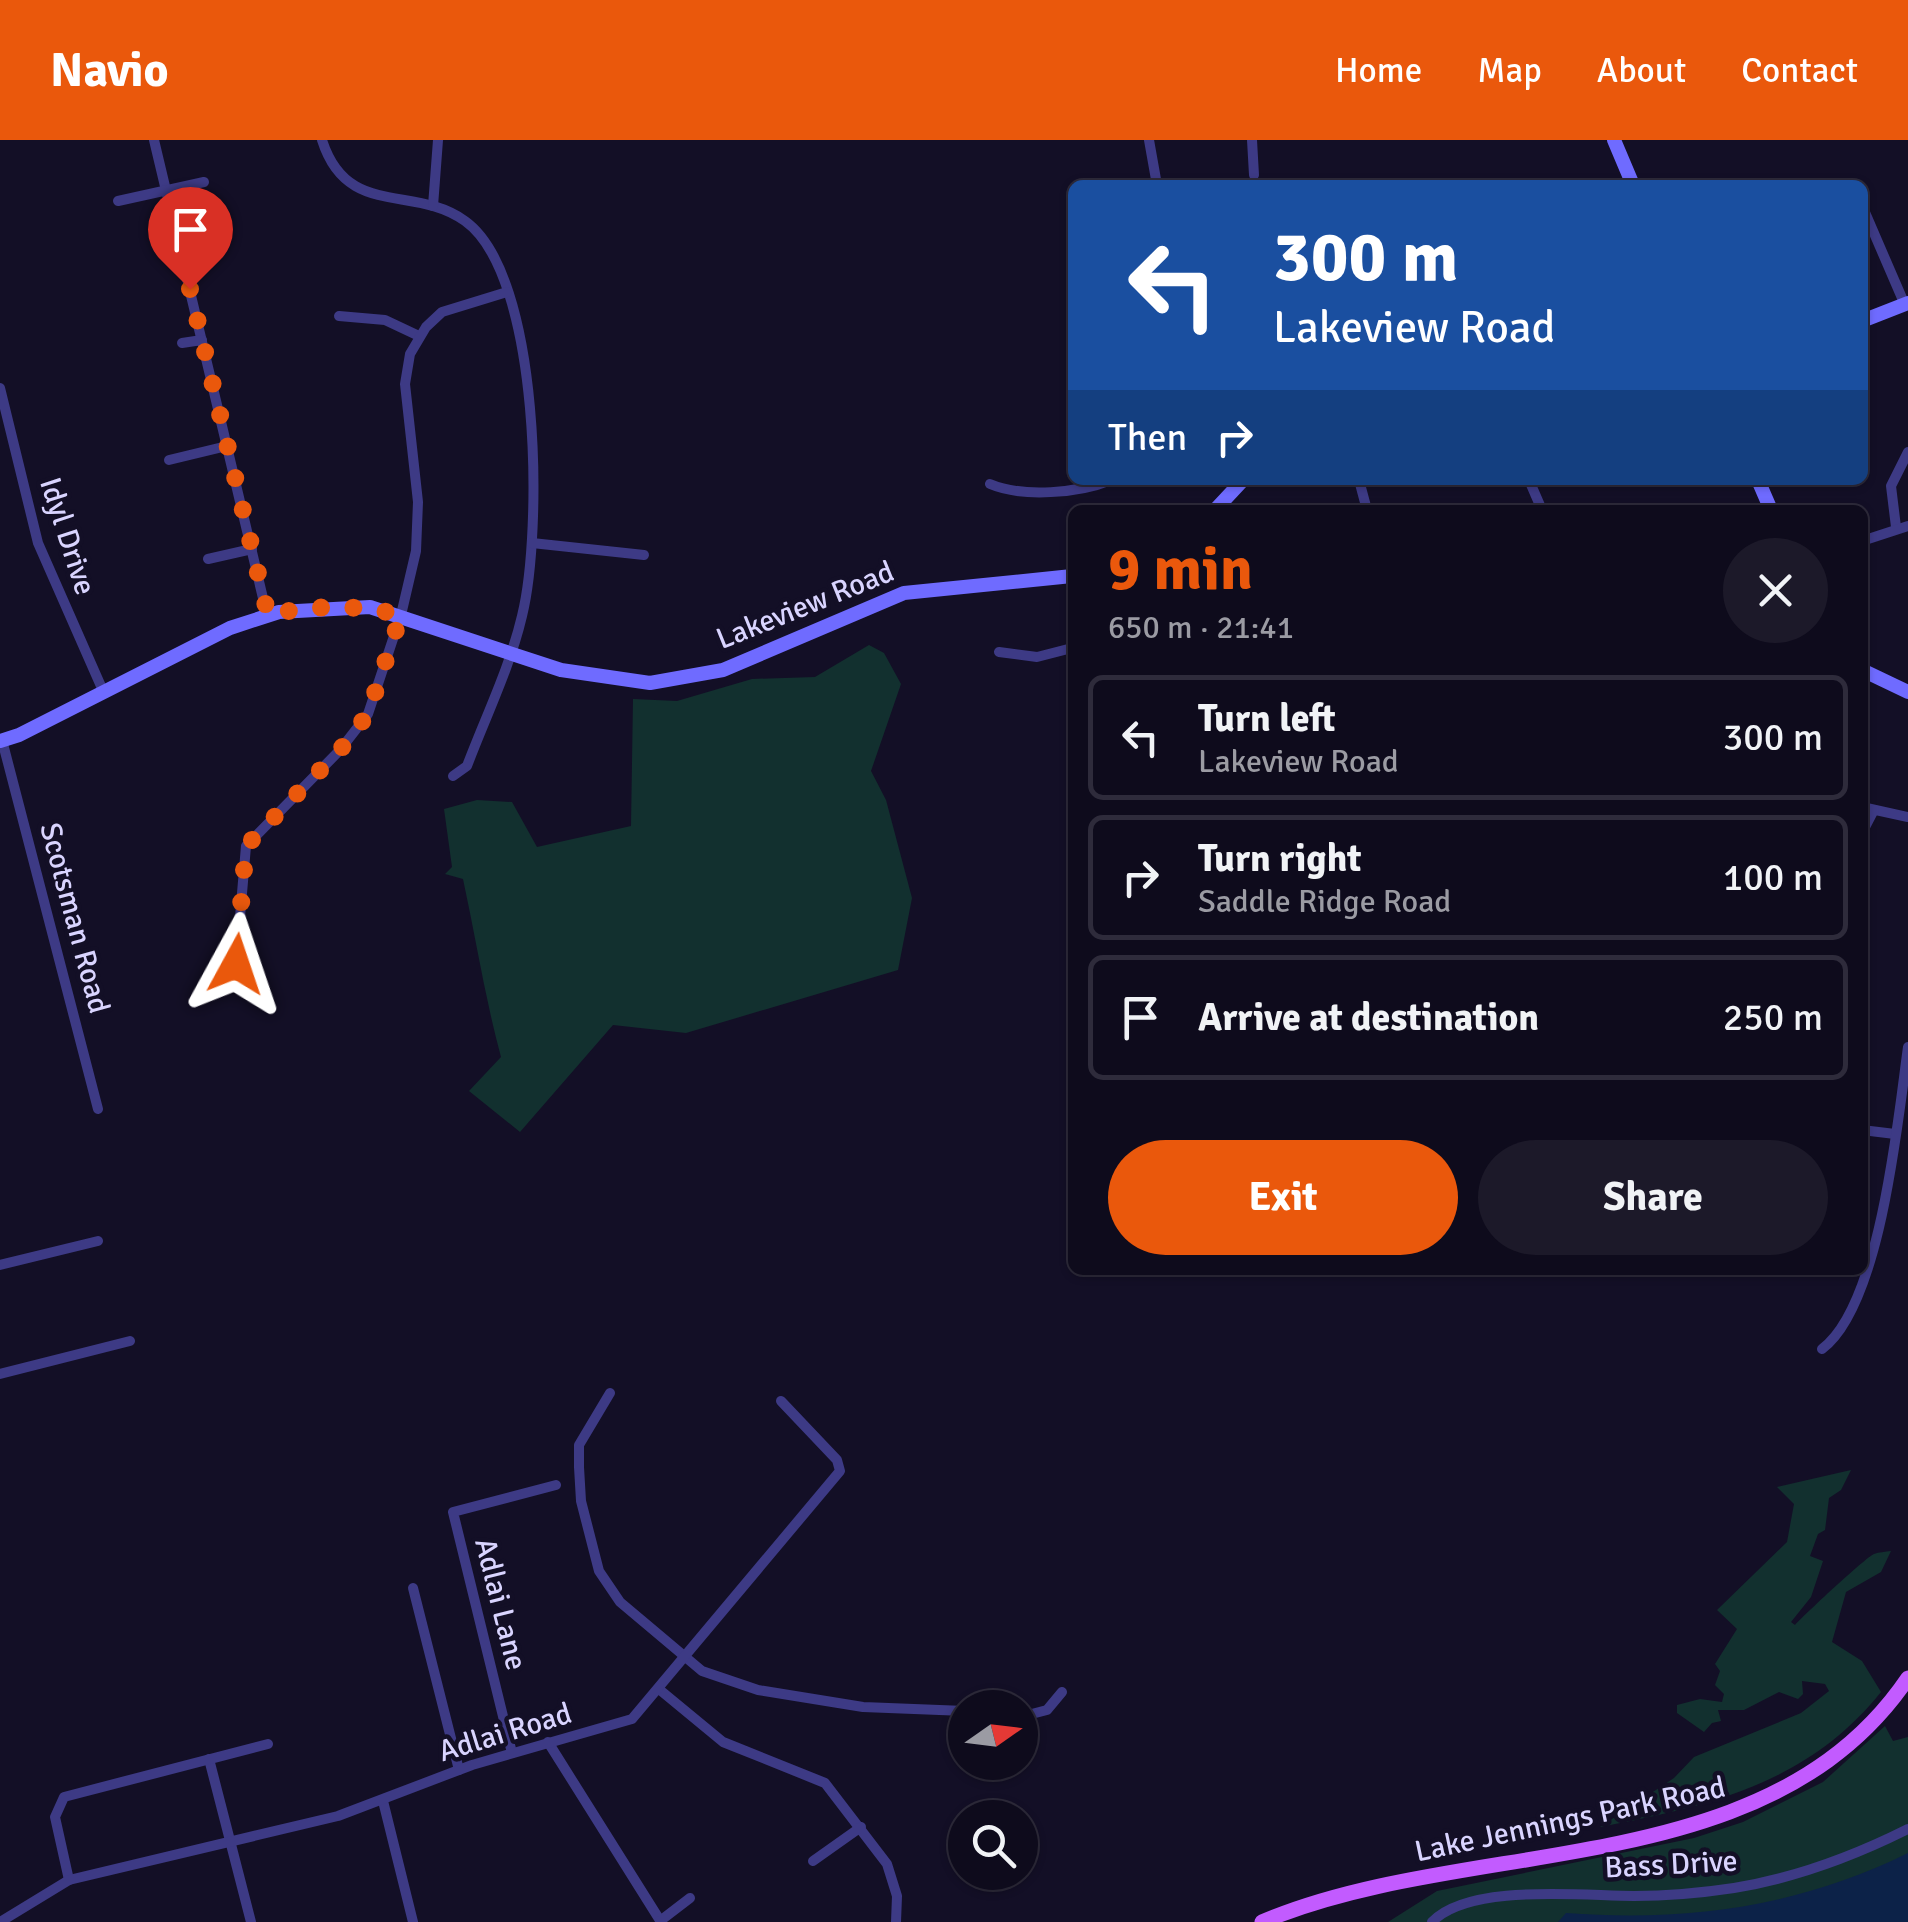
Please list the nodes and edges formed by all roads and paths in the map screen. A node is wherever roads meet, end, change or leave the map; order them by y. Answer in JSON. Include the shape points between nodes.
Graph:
{"nodes":[{"id":1,"x":154,"y":140,"type":"edge"},
{"id":2,"x":322,"y":140,"type":"edge"},
{"id":3,"x":438,"y":140,"type":"edge"},
{"id":4,"x":1148,"y":140,"type":"edge"},
{"id":5,"x":1252,"y":140,"type":"edge"},
{"id":6,"x":1614,"y":140,"type":"edge"},
{"id":7,"x":1254,"y":175,"type":"dead end"},
{"id":8,"x":1156,"y":180,"type":"edge"},
{"id":9,"x":1631,"y":180,"type":"edge"},
{"id":10,"x":204,"y":182,"type":"dead end"},
{"id":11,"x":166,"y":192,"type":"junction"},
{"id":12,"x":118,"y":202,"type":"dead end"},
{"id":13,"x":434,"y":206,"type":"junction"},
{"id":14,"x":1868,"y":219,"type":"edge"},
{"id":15,"x":507,"y":292,"type":"junction"},
{"id":16,"x":1907,"y":304,"type":"edge"},
{"id":17,"x":338,"y":316,"type":"dead end"},
{"id":18,"x":1868,"y":319,"type":"edge"},
{"id":19,"x":419,"y":336,"type":"junction"},
{"id":20,"x":202,"y":340,"type":"junction"},
{"id":21,"x":182,"y":344,"type":"dead end"},
{"id":22,"x":0,"y":388,"type":"edge"},
{"id":23,"x":227,"y":446,"type":"junction"},
{"id":24,"x":1908,"y":452,"type":"edge"},
{"id":25,"x":169,"y":460,"type":"dead end"},
{"id":26,"x":990,"y":484,"type":"dead end"},
{"id":27,"x":1098,"y":485,"type":"edge"},
{"id":28,"x":1238,"y":485,"type":"edge"},
{"id":29,"x":1219,"y":505,"type":"edge"},
{"id":30,"x":1902,"y":526,"type":"edge"},
{"id":31,"x":1868,"y":539,"type":"edge"},
{"id":32,"x":532,"y":543,"type":"junction"},
{"id":33,"x":252,"y":548,"type":"junction"},
{"id":34,"x":644,"y":555,"type":"dead end"},
{"id":35,"x":208,"y":559,"type":"dead end"},
{"id":36,"x":1068,"y":576,"type":"edge"},
{"id":37,"x":268,"y":615,"type":"junction"},
{"id":38,"x":401,"y":615,"type":"junction"},
{"id":39,"x":1068,"y":649,"type":"edge"},
{"id":40,"x":998,"y":652,"type":"dead end"},
{"id":41,"x":511,"y":654,"type":"junction"},
{"id":42,"x":1868,"y":673,"type":"edge"},
{"id":43,"x":1908,"y":692,"type":"edge"},
{"id":44,"x":104,"y":693,"type":"junction"},
{"id":45,"x":1,"y":740,"type":"edge"},
{"id":46,"x":453,"y":776,"type":"dead end"},
{"id":47,"x":1868,"y":808,"type":"edge"},
{"id":48,"x":1908,"y":817,"type":"edge"},
{"id":49,"x":236,"y":964,"type":"dead end"},
{"id":50,"x":1908,"y":1047,"type":"edge"},
{"id":51,"x":98,"y":1109,"type":"dead end"},
{"id":52,"x":1868,"y":1131,"type":"edge"},
{"id":53,"x":1895,"y":1134,"type":"junction"},
{"id":54,"x":98,"y":1241,"type":"dead end"},
{"id":55,"x":1868,"y":1262,"type":"edge"},
{"id":56,"x":0,"y":1265,"type":"edge"},
{"id":57,"x":1863,"y":1275,"type":"edge"},
{"id":58,"x":130,"y":1342,"type":"dead end"},
{"id":59,"x":1822,"y":1349,"type":"dead end"},
{"id":60,"x":0,"y":1374,"type":"edge"},
{"id":61,"x":610,"y":1393,"type":"dead end"},
{"id":62,"x":781,"y":1401,"type":"dead end"},
{"id":63,"x":556,"y":1486,"type":"dead end"},
{"id":64,"x":413,"y":1588,"type":"dead end"},
{"id":65,"x":686,"y":1660,"type":"junction"},
{"id":66,"x":1908,"y":1678,"type":"edge"},
{"id":67,"x":660,"y":1690,"type":"junction"},
{"id":68,"x":1062,"y":1692,"type":"dead end"},
{"id":69,"x":948,"y":1710,"type":"edge"},
{"id":70,"x":1038,"y":1712,"type":"edge"},
{"id":71,"x":548,"y":1742,"type":"junction"},
{"id":72,"x":268,"y":1744,"type":"dead end"},
{"id":73,"x":512,"y":1753,"type":"junction"},
{"id":74,"x":208,"y":1759,"type":"junction"},
{"id":75,"x":458,"y":1770,"type":"junction"},
{"id":76,"x":383,"y":1801,"type":"junction"},
{"id":77,"x":861,"y":1827,"type":"junction"},
{"id":78,"x":1908,"y":1829,"type":"edge"},
{"id":79,"x":231,"y":1840,"type":"junction"},
{"id":80,"x":813,"y":1861,"type":"dead end"},
{"id":81,"x":70,"y":1880,"type":"junction"},
{"id":82,"x":690,"y":1898,"type":"dead end"},
{"id":83,"x":660,"y":1921,"type":"edge"},
{"id":84,"x":0,"y":1922,"type":"edge"},
{"id":85,"x":250,"y":1922,"type":"edge"},
{"id":86,"x":413,"y":1922,"type":"edge"},
{"id":87,"x":896,"y":1922,"type":"edge"},
{"id":88,"x":1262,"y":1922,"type":"edge"},
{"id":89,"x":1432,"y":1922,"type":"edge"}],
"edges":[{"from":1,"to":11,"type":"street"},
{"from":2,"to":13,"type":"street","via":[[335,168],[362,191]]},
{"from":3,"to":13,"type":"street"},
{"from":4,"to":8,"type":"street"},
{"from":5,"to":7,"type":"street"},
{"from":6,"to":9,"type":"street"},
{"from":10,"to":11,"type":"street"},
{"from":11,"to":12,"type":"street"},
{"from":11,"to":20,"type":"street"},
{"from":13,"to":15,"type":"street","via":[[481,235],[499,262]]},
{"from":14,"to":16,"type":"street"},
{"from":15,"to":19,"type":"street","via":[[452,307]]},
{"from":15,"to":32,"type":"street","via":[[533,428]]},
{"from":16,"to":18,"type":"street"},
{"from":17,"to":19,"type":"street","via":[[384,320]]},
{"from":19,"to":38,"type":"street","via":[[406,374],[416,551]]},
{"from":20,"to":21,"type":"street"},
{"from":20,"to":23,"type":"street"},
{"from":22,"to":44,"type":"street","name":"Idyl Drive","via":[[48,574]]},
{"from":23,"to":25,"type":"street"},
{"from":23,"to":33,"type":"street"},
{"from":24,"to":30,"type":"street","via":[[1891,486]]},
{"from":26,"to":27,"type":"street","via":[[1009,492]]},
{"from":28,"to":29,"type":"street"},
{"from":30,"to":31,"type":"street"},
{"from":32,"to":34,"type":"street"},
{"from":32,"to":41,"type":"street"},
{"from":33,"to":35,"type":"street"},
{"from":33,"to":37,"type":"street"},
{"from":36,"to":41,"type":"street","name":"Lakeview Road","via":[[904,593],[723,670],[670,680],[605,679]]},
{"from":37,"to":38,"type":"street","name":"Lakeview Road","via":[[328,606]]},
{"from":37,"to":44,"type":"street","name":"Lakeview Road"},
{"from":38,"to":41,"type":"street","name":"Lakeview Road"},
{"from":38,"to":49,"type":"street","via":[[368,714],[246,846]]},
{"from":39,"to":40,"type":"street","via":[[1037,657]]},
{"from":41,"to":46,"type":"street","via":[[466,766]]},
{"from":42,"to":43,"type":"street"},
{"from":44,"to":45,"type":"street","name":"Lakeview Road"},
{"from":45,"to":51,"type":"street","name":"Scotsman Road"},
{"from":47,"to":48,"type":"street"},
{"from":50,"to":53,"type":"street"},
{"from":52,"to":53,"type":"street"},
{"from":53,"to":55,"type":"street"},
{"from":54,"to":56,"type":"street"},
{"from":57,"to":59,"type":"street","via":[[1839,1330]]},
{"from":58,"to":60,"type":"street"},
{"from":61,"to":65,"type":"street","via":[[579,1445],[580,1500],[598,1571],[620,1602]]},
{"from":62,"to":65,"type":"street","name":"Adlai Road","via":[[840,1470]]},
{"from":63,"to":73,"type":"street","name":"Adlai Lane","via":[[453,1512]]},
{"from":64,"to":75,"type":"street"},
{"from":65,"to":67,"type":"street","name":"Adlai Road"},
{"from":65,"to":69,"type":"street","via":[[758,1690]]},
{"from":66,"to":88,"type":"main road","name":"Lake Jennings Park Road","via":[[1882,1713],[1825,1764],[1748,1808],[1684,1827],[1365,1890]]},
{"from":67,"to":71,"type":"street","name":"Adlai Road","via":[[632,1719]]},
{"from":67,"to":77,"type":"street","via":[[723,1742],[825,1783]]},
{"from":68,"to":70,"type":"street"},
{"from":71,"to":73,"type":"street","name":"Adlai Road"},
{"from":71,"to":83,"type":"street"},
{"from":72,"to":74,"type":"street"},
{"from":73,"to":75,"type":"street","name":"Adlai Road"},
{"from":74,"to":79,"type":"street"},
{"from":74,"to":81,"type":"street","via":[[64,1797],[55,1818]]},
{"from":75,"to":76,"type":"street","name":"Adlai Road"},
{"from":76,"to":79,"type":"street","name":"Adlai Road","via":[[271,1835]]},
{"from":76,"to":86,"type":"street"},
{"from":77,"to":80,"type":"street"},
{"from":77,"to":87,"type":"street","via":[[894,1876]]},
{"from":78,"to":89,"type":"street","name":"Bass Drive","via":[[1857,1854],[1754,1884],[1694,1893],[1539,1894],[1467,1903]]},
{"from":79,"to":81,"type":"street","name":"Adlai Road"},
{"from":79,"to":85,"type":"street"},
{"from":81,"to":84,"type":"street","name":"Adlai Road"},
{"from":82,"to":83,"type":"street"}]}
